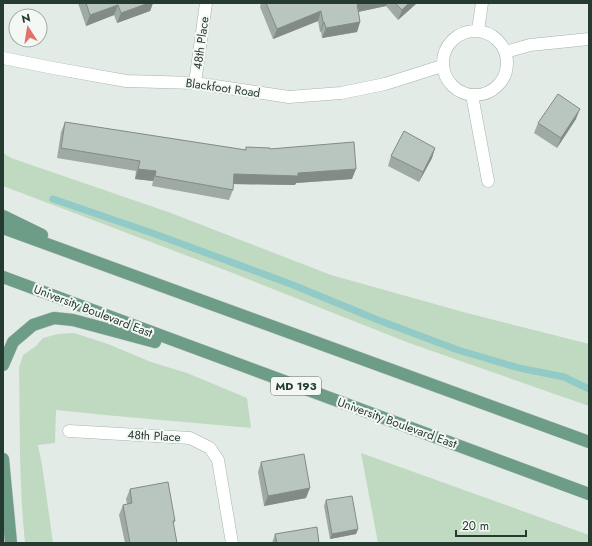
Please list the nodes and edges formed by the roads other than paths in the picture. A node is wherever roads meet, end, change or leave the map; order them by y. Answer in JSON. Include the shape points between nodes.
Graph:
{"nodes":[{"id":1,"x":206,"y":3,"type":"edge"},
{"id":2,"x":482,"y":3,"type":"edge"},
{"id":3,"x":478,"y":30,"type":"junction"},
{"id":4,"x":589,"y":39,"type":"edge"},
{"id":5,"x":505,"y":52,"type":"junction"},
{"id":6,"x":3,"y":58,"type":"edge"},
{"id":7,"x":442,"y":66,"type":"junction"},
{"id":8,"x":195,"y":82,"type":"junction"},
{"id":9,"x":472,"y":95,"type":"junction"},
{"id":10,"x":488,"y":181,"type":"dead end"},
{"id":11,"x":3,"y":216,"type":"edge"},
{"id":12,"x":3,"y":228,"type":"edge"},
{"id":13,"x":110,"y":267,"type":"junction"},
{"id":14,"x":3,"y":277,"type":"edge"},
{"id":15,"x":3,"y":365,"type":"edge"},
{"id":16,"x":258,"y":372,"type":"junction"},
{"id":17,"x":69,"y":431,"type":"dead end"},
{"id":18,"x":589,"y":442,"type":"edge"},
{"id":19,"x":3,"y":458,"type":"edge"},
{"id":20,"x":589,"y":494,"type":"edge"},
{"id":21,"x":11,"y":543,"type":"edge"},
{"id":22,"x":232,"y":543,"type":"edge"}],
"edges":[{"from":1,"to":8,"type":"street","name":"48th Place"},
{"from":2,"to":3,"type":"street"},
{"from":3,"to":5,"type":"street","via":[[495,37]]},
{"from":3,"to":7,"type":"street","via":[[458,35],[449,42]]},
{"from":4,"to":5,"type":"street","via":[[530,45]]},
{"from":5,"to":9,"type":"street","via":[[507,68],[501,83],[488,93]]},
{"from":6,"to":8,"type":"street","name":"Blackfoot Road","via":[[126,80]]},
{"from":7,"to":8,"type":"street","name":"Blackfoot Road","via":[[385,84],[341,93],[289,97]]},
{"from":7,"to":9,"type":"street","via":[[446,78],[456,90]]},
{"from":9,"to":10,"type":"street"},
{"from":11,"to":13,"type":"main road"},
{"from":12,"to":13,"type":"main road"},
{"from":13,"to":18,"type":"main road"},
{"from":14,"to":16,"type":"main road","name":"University Boulevard East","number":"MD 193"},
{"from":15,"to":16,"type":"main road","via":[[13,342],[33,325],[54,318],[126,333]]},
{"from":16,"to":20,"type":"main road","name":"University Boulevard East","number":"MD 193"},
{"from":17,"to":22,"type":"street","name":"48th Place","via":[[190,438],[210,448],[218,460]]},
{"from":19,"to":21,"type":"main road"}]}
